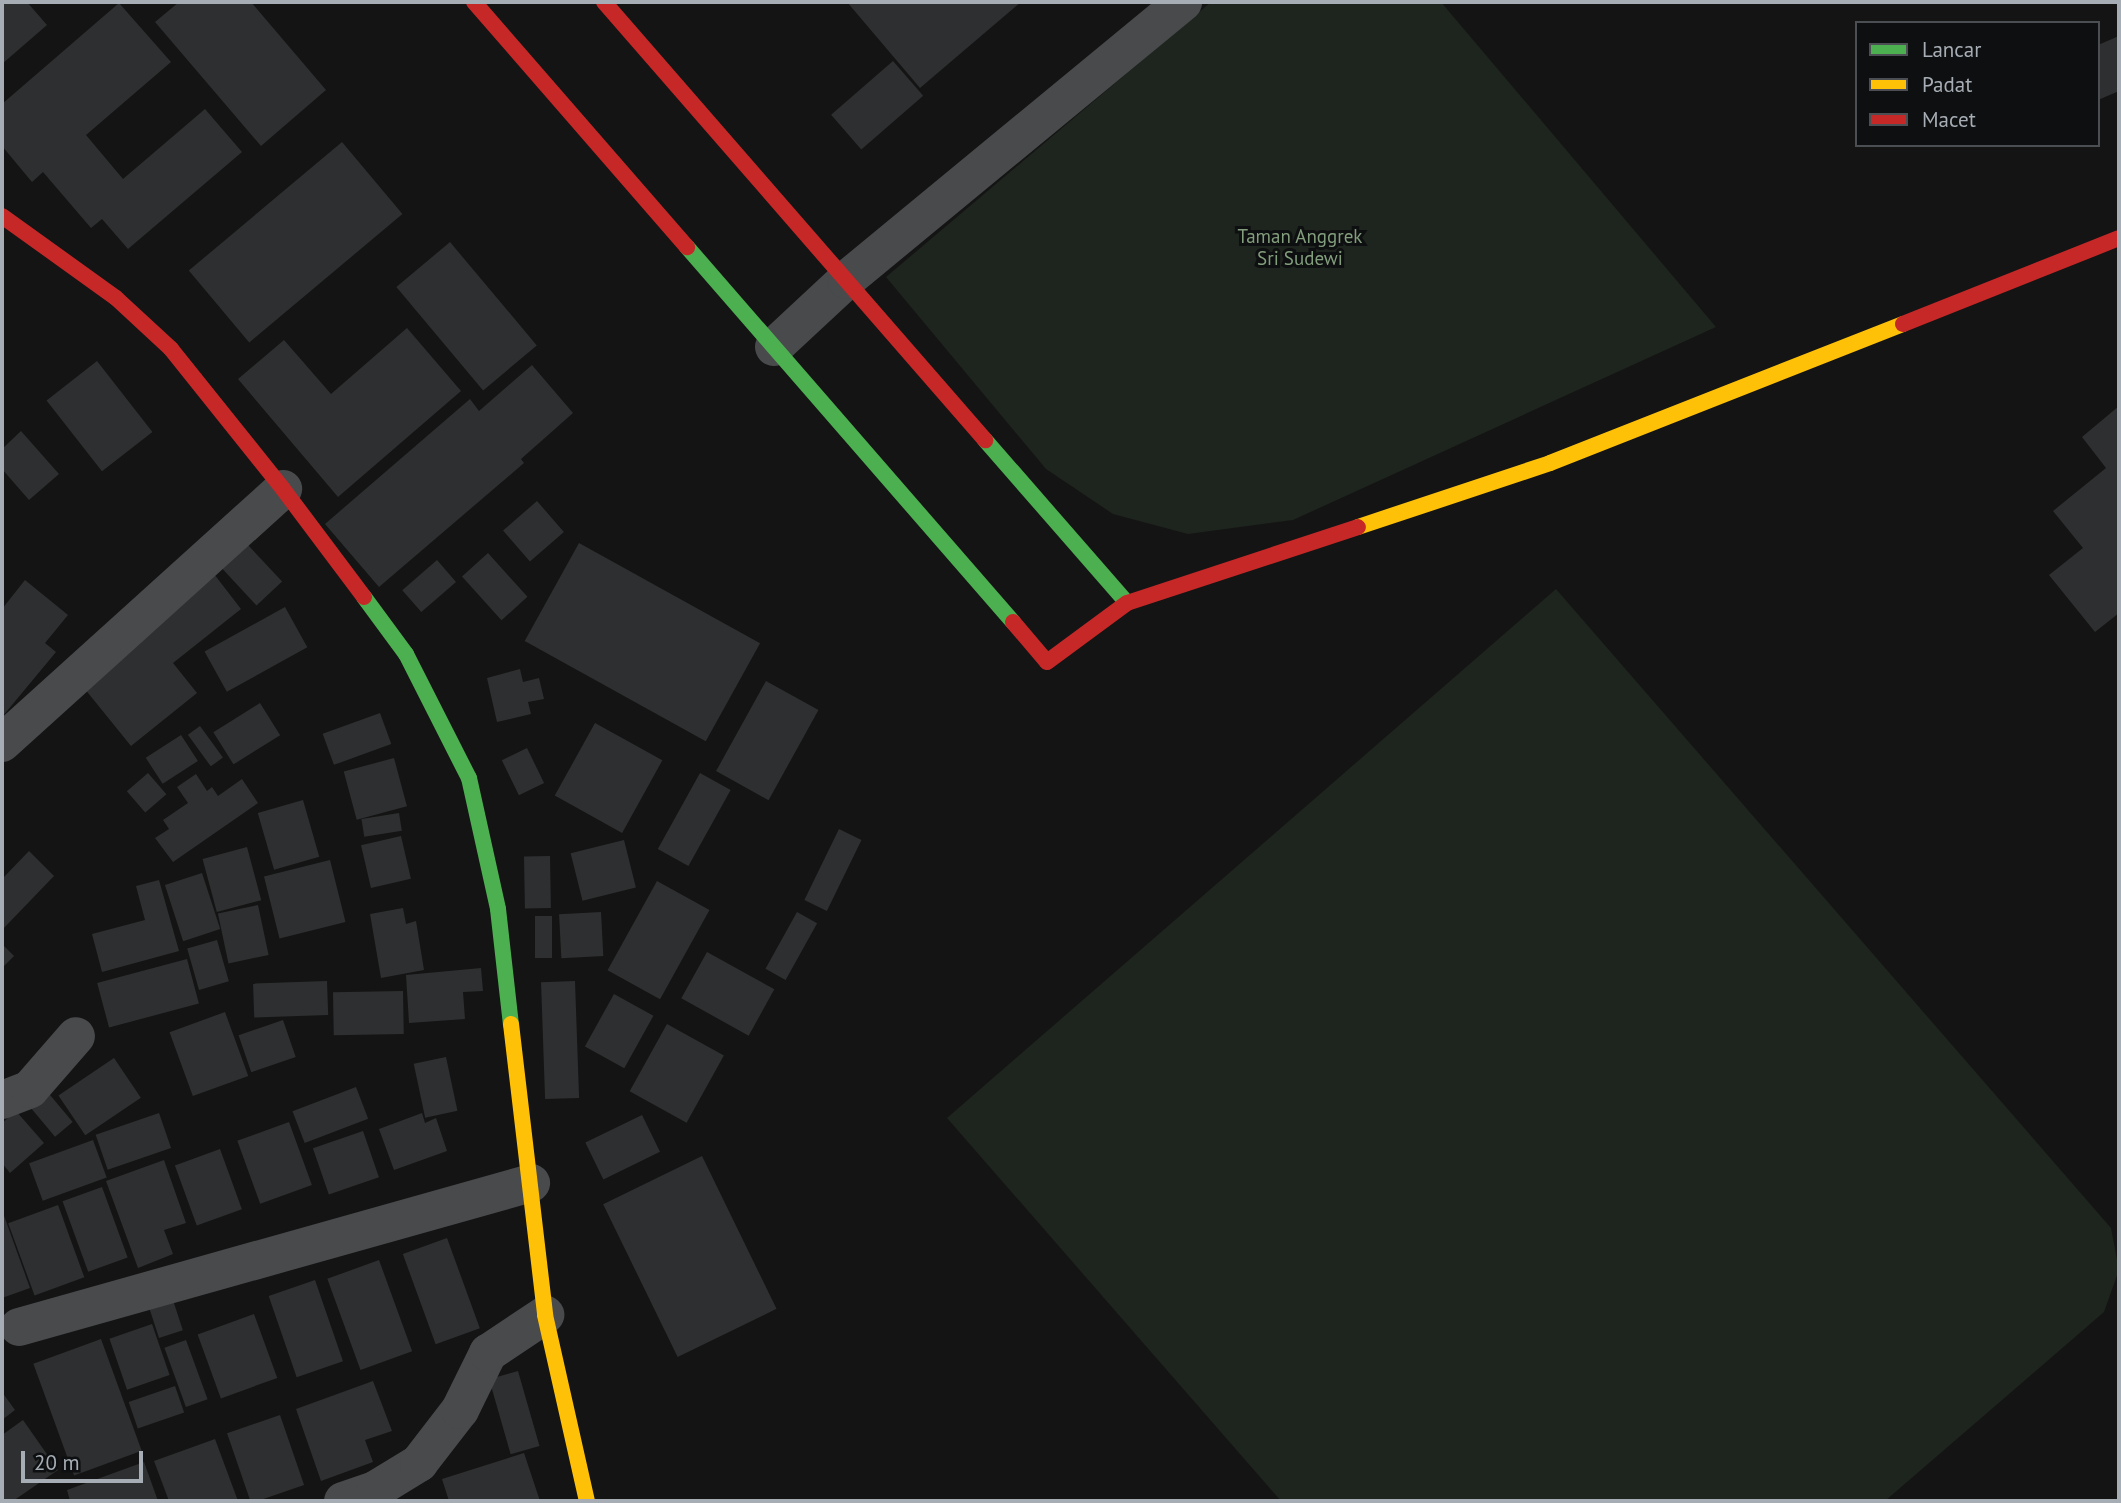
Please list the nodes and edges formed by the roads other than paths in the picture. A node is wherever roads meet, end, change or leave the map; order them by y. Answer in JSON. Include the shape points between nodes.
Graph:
{"nodes":[{"id":1,"x":474,"y":2,"type":"edge"},
{"id":2,"x":604,"y":2,"type":"edge"},
{"id":3,"x":1183,"y":2,"type":"edge"},
{"id":4,"x":2,"y":216,"type":"edge"},
{"id":5,"x":2119,"y":238,"type":"edge"},
{"id":6,"x":846,"y":280,"type":"junction"},
{"id":7,"x":774,"y":347,"type":"junction"},
{"id":8,"x":283,"y":489,"type":"junction"},
{"id":9,"x":1127,"y":603,"type":"junction"},
{"id":10,"x":2,"y":743,"type":"edge"},
{"id":11,"x":76,"y":1037,"type":"dead end"},
{"id":12,"x":2,"y":1100,"type":"edge"},
{"id":13,"x":531,"y":1183,"type":"junction"},
{"id":14,"x":545,"y":1315,"type":"junction"},
{"id":15,"x":19,"y":1326,"type":"dead end"},
{"id":16,"x":343,"y":1501,"type":"edge"},
{"id":17,"x":587,"y":1501,"type":"edge"}],
"edges":[{"from":1,"to":7,"type":"main road"},
{"from":2,"to":6,"type":"main road"},
{"from":3,"to":6,"type":"street"},
{"from":4,"to":8,"type":"main road","via":[[116,298],[171,349]]},
{"from":5,"to":9,"type":"main road","via":[[1550,463]]},
{"from":6,"to":7,"type":"street"},
{"from":6,"to":9,"type":"main road"},
{"from":7,"to":9,"type":"main road","via":[[1047,662]]},
{"from":8,"to":10,"type":"street"},
{"from":8,"to":13,"type":"main road","via":[[405,654],[469,778],[498,909]]},
{"from":11,"to":12,"type":"street","via":[[30,1089]]},
{"from":13,"to":14,"type":"main road"},
{"from":13,"to":15,"type":"street"},
{"from":14,"to":16,"type":"street","via":[[488,1353],[460,1410],[419,1463],[374,1490]]},
{"from":14,"to":17,"type":"main road"}]}
